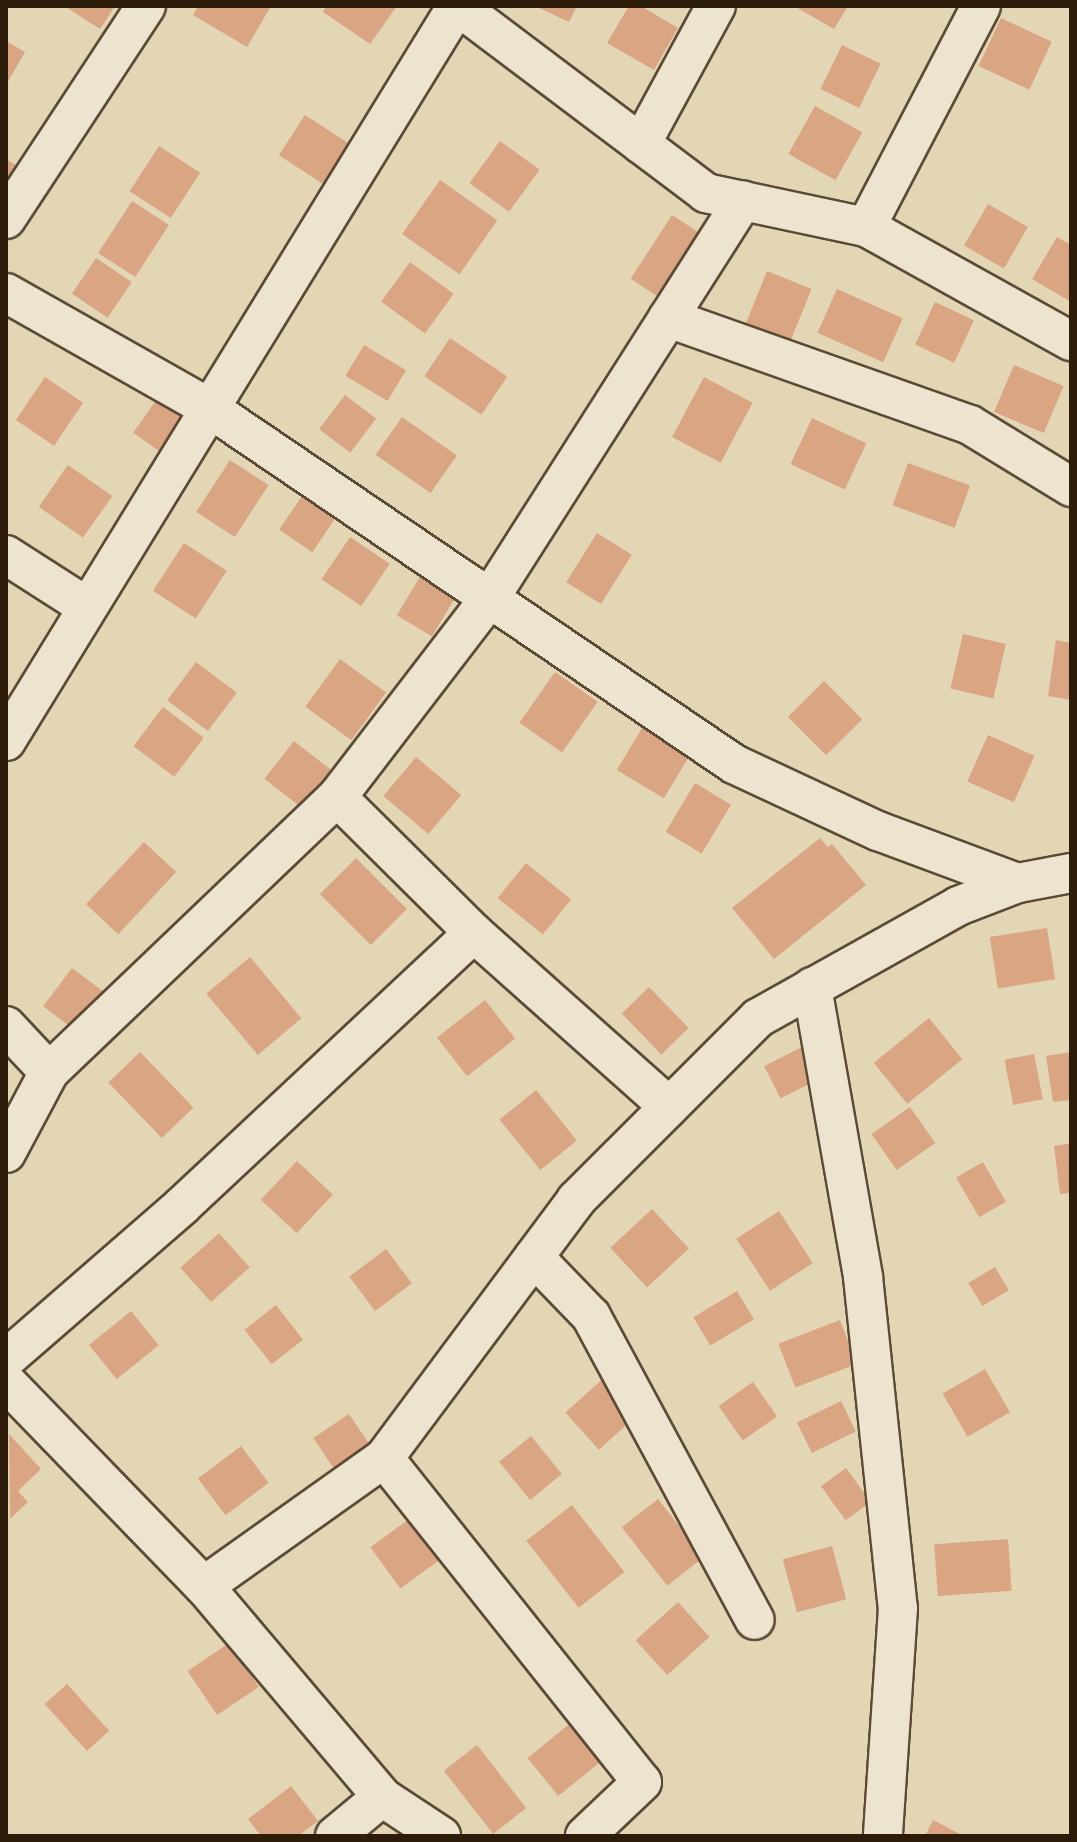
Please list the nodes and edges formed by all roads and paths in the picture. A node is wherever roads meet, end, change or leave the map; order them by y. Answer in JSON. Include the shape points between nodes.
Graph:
{"nodes":[{"id":1,"x":146,"y":6,"type":"edge"},
{"id":2,"x":458,"y":6,"type":"edge"},
{"id":3,"x":716,"y":6,"type":"edge"},
{"id":4,"x":981,"y":6,"type":"edge"},
{"id":5,"x":641,"y":144,"type":"junction"},
{"id":6,"x":743,"y":201,"type":"junction"},
{"id":7,"x":6,"y":219,"type":"edge"},
{"id":8,"x":866,"y":227,"type":"junction"},
{"id":9,"x":6,"y":293,"type":"edge"},
{"id":10,"x":668,"y":318,"type":"junction"},
{"id":11,"x":1071,"y":341,"type":"edge"},
{"id":12,"x":209,"y":408,"type":"junction"},
{"id":13,"x":1071,"y":487,"type":"edge"},
{"id":14,"x":6,"y":555,"type":"edge"},
{"id":15,"x":491,"y":596,"type":"junction"},
{"id":16,"x":87,"y":607,"type":"junction"},
{"id":17,"x":6,"y":741,"type":"edge"},
{"id":18,"x":337,"y":797,"type":"junction"},
{"id":19,"x":1071,"y":873,"type":"edge"},
{"id":20,"x":1018,"y":883,"type":"junction"},
{"id":21,"x":474,"y":933,"type":"junction"},
{"id":22,"x":812,"y":987,"type":"junction"},
{"id":23,"x":6,"y":1026,"type":"edge"},
{"id":24,"x":49,"y":1072,"type":"junction"},
{"id":25,"x":669,"y":1107,"type":"junction"},
{"id":26,"x":6,"y":1153,"type":"edge"},
{"id":27,"x":534,"y":1257,"type":"junction"},
{"id":28,"x":6,"y":1359,"type":"edge"},
{"id":29,"x":6,"y":1382,"type":"edge"},
{"id":30,"x":384,"y":1458,"type":"junction"},
{"id":31,"x":204,"y":1586,"type":"junction"},
{"id":32,"x":755,"y":1620,"type":"dead end"},
{"id":33,"x":382,"y":1797,"type":"junction"},
{"id":34,"x":335,"y":1836,"type":"edge"},
{"id":35,"x":441,"y":1836,"type":"edge"},
{"id":36,"x":585,"y":1836,"type":"edge"},
{"id":37,"x":883,"y":1836,"type":"edge"}],
"edges":[{"from":1,"to":7,"type":"street"},
{"from":2,"to":5,"type":"street"},
{"from":2,"to":12,"type":"street"},
{"from":3,"to":5,"type":"street"},
{"from":4,"to":8,"type":"street"},
{"from":5,"to":6,"type":"street","via":[[706,193]]},
{"from":6,"to":8,"type":"street"},
{"from":6,"to":10,"type":"street"},
{"from":8,"to":11,"type":"street"},
{"from":9,"to":12,"type":"street"},
{"from":10,"to":13,"type":"street","via":[[970,425]]},
{"from":10,"to":15,"type":"street"},
{"from":12,"to":15,"type":"street"},
{"from":12,"to":16,"type":"street"},
{"from":14,"to":16,"type":"street"},
{"from":15,"to":18,"type":"street"},
{"from":15,"to":20,"type":"street","via":[[734,764],[878,831]]},
{"from":16,"to":17,"type":"street"},
{"from":18,"to":21,"type":"street"},
{"from":18,"to":24,"type":"street"},
{"from":19,"to":20,"type":"street"},
{"from":20,"to":22,"type":"street","via":[[958,906]]},
{"from":21,"to":25,"type":"street"},
{"from":21,"to":28,"type":"street","via":[[183,1205]]},
{"from":22,"to":25,"type":"street","via":[[758,1018]]},
{"from":22,"to":37,"type":"street","via":[[863,1277],[898,1608]]},
{"from":23,"to":24,"type":"street"},
{"from":24,"to":26,"type":"street"},
{"from":25,"to":27,"type":"street","via":[[576,1200]]},
{"from":27,"to":30,"type":"street"},
{"from":27,"to":32,"type":"street","via":[[591,1316]]},
{"from":29,"to":31,"type":"street"},
{"from":30,"to":31,"type":"street"},
{"from":30,"to":36,"type":"street","via":[[642,1782]]},
{"from":31,"to":33,"type":"street"},
{"from":33,"to":34,"type":"street"},
{"from":33,"to":35,"type":"street"}]}
